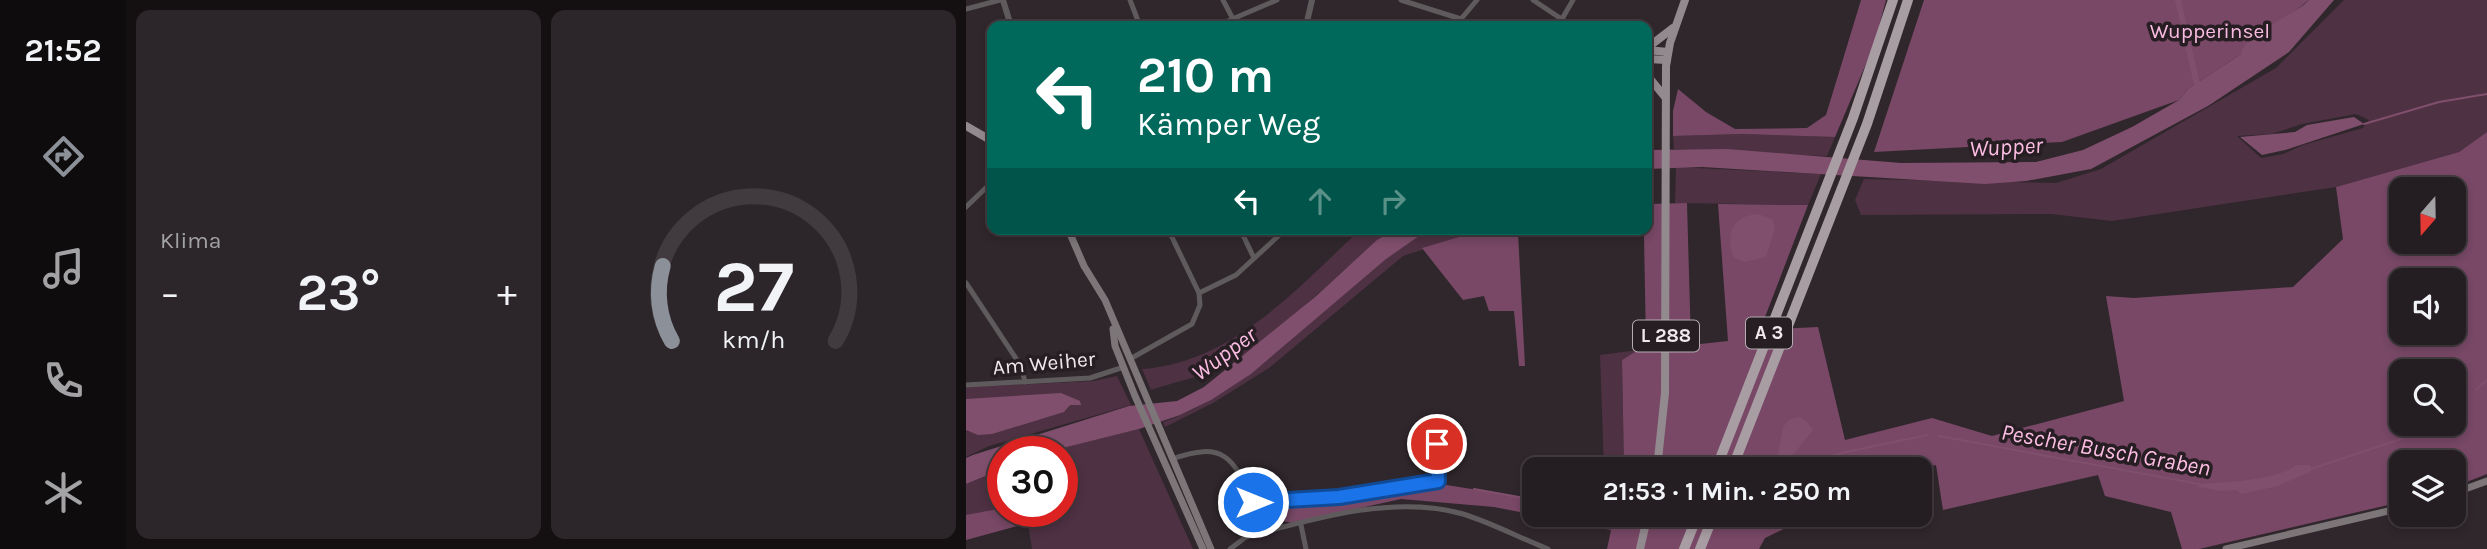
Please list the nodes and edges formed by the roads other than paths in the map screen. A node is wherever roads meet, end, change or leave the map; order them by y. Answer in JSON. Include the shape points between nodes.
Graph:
{"nodes":[{"id":1,"x":1001,"y":0,"type":"edge"},
{"id":2,"x":1130,"y":0,"type":"edge"},
{"id":3,"x":1223,"y":0,"type":"edge"},
{"id":4,"x":1277,"y":0,"type":"edge"},
{"id":5,"x":1312,"y":0,"type":"edge"},
{"id":6,"x":1402,"y":0,"type":"edge"},
{"id":7,"x":1477,"y":0,"type":"edge"},
{"id":8,"x":1533,"y":0,"type":"edge"},
{"id":9,"x":1573,"y":0,"type":"edge"},
{"id":10,"x":1685,"y":0,"type":"edge"},
{"id":11,"x":1893,"y":0,"type":"edge"},
{"id":12,"x":1908,"y":0,"type":"edge"},
{"id":13,"x":966,"y":9,"type":"edge"},
{"id":14,"x":1233,"y":19,"type":"junction"},
{"id":15,"x":1562,"y":19,"type":"junction"},
{"id":16,"x":1009,"y":21,"type":"edge"},
{"id":17,"x":1138,"y":21,"type":"edge"},
{"id":18,"x":1228,"y":21,"type":"edge"},
{"id":19,"x":1307,"y":21,"type":"edge"},
{"id":20,"x":1565,"y":21,"type":"edge"},
{"id":21,"x":1675,"y":26,"type":"junction"},
{"id":22,"x":1652,"y":45,"type":"edge"},
{"id":23,"x":1652,"y":51,"type":"edge"},
{"id":24,"x":1667,"y":56,"type":"junction"},
{"id":25,"x":1652,"y":58,"type":"edge"},
{"id":26,"x":1652,"y":81,"type":"edge"},
{"id":27,"x":1666,"y":98,"type":"junction"},
{"id":28,"x":966,"y":126,"type":"edge"},
{"id":29,"x":987,"y":140,"type":"edge"},
{"id":30,"x":987,"y":187,"type":"edge"},
{"id":31,"x":966,"y":207,"type":"edge"},
{"id":32,"x":1071,"y":235,"type":"edge"},
{"id":33,"x":1171,"y":235,"type":"edge"},
{"id":34,"x":1243,"y":235,"type":"edge"},
{"id":35,"x":1279,"y":235,"type":"edge"},
{"id":36,"x":1254,"y":258,"type":"junction"},
{"id":37,"x":966,"y":283,"type":"edge"},
{"id":38,"x":1199,"y":293,"type":"junction"},
{"id":39,"x":1113,"y":322,"type":"junction"},
{"id":40,"x":1130,"y":359,"type":"junction"},
{"id":41,"x":1124,"y":367,"type":"junction"},
{"id":42,"x":1025,"y":382,"type":"junction"},
{"id":43,"x":966,"y":385,"type":"edge"},
{"id":44,"x":1437,"y":444,"type":"dead end"},
{"id":45,"x":1658,"y":457,"type":"edge"},
{"id":46,"x":1721,"y":457,"type":"edge"},
{"id":47,"x":1737,"y":457,"type":"edge"},
{"id":48,"x":1172,"y":459,"type":"junction"},
{"id":49,"x":1163,"y":462,"type":"junction"},
{"id":50,"x":2487,"y":481,"type":"edge"},
{"id":51,"x":2466,"y":489,"type":"edge"},
{"id":52,"x":2389,"y":511,"type":"edge"},
{"id":53,"x":1301,"y":525,"type":"junction"},
{"id":54,"x":1645,"y":527,"type":"edge"},
{"id":55,"x":1693,"y":527,"type":"edge"},
{"id":56,"x":1709,"y":527,"type":"edge"},
{"id":57,"x":1203,"y":549,"type":"edge"},
{"id":58,"x":1211,"y":549,"type":"edge"},
{"id":59,"x":1230,"y":549,"type":"edge"},
{"id":60,"x":1306,"y":549,"type":"edge"},
{"id":61,"x":1548,"y":549,"type":"edge"},
{"id":62,"x":1640,"y":549,"type":"edge"},
{"id":63,"x":1684,"y":549,"type":"edge"},
{"id":64,"x":1700,"y":549,"type":"edge"},
{"id":65,"x":2225,"y":549,"type":"edge"}],
"edges":[{"from":1,"to":13,"type":"street"},
{"from":1,"to":16,"type":"street"},
{"from":2,"to":17,"type":"street"},
{"from":3,"to":14,"type":"street"},
{"from":4,"to":14,"type":"street"},
{"from":5,"to":19,"type":"street"},
{"from":6,"to":7,"type":"street","via":[[1457,18],[1464,18]]},
{"from":8,"to":15,"type":"street"},
{"from":9,"to":15,"type":"street"},
{"from":10,"to":21,"type":"main road","number":"L 288"},
{"from":11,"to":46,"type":"highway","number":"A 3","via":[[1853,118]]},
{"from":12,"to":47,"type":"highway","number":"A 3","via":[[1867,124]]},
{"from":14,"to":18,"type":"street"},
{"from":15,"to":20,"type":"street"},
{"from":21,"to":22,"type":"main road"},
{"from":21,"to":24,"type":"main road","number":"L 288"},
{"from":23,"to":24,"type":"main road"},
{"from":24,"to":25,"type":"main road"},
{"from":24,"to":27,"type":"main road","number":"L 288"},
{"from":26,"to":27,"type":"main road"},
{"from":27,"to":45,"type":"main road","number":"L 288","via":[[1665,393]]},
{"from":28,"to":29,"type":"main road"},
{"from":30,"to":31,"type":"street"},
{"from":32,"to":39,"type":"main road"},
{"from":33,"to":38,"type":"street"},
{"from":34,"to":36,"type":"street"},
{"from":35,"to":36,"type":"street"},
{"from":36,"to":38,"type":"street","via":[[1224,283]]},
{"from":37,"to":42,"type":"street","via":[[1021,366]]},
{"from":38,"to":40,"type":"street","via":[[1200,305],[1192,324]]},
{"from":39,"to":40,"type":"main road"},
{"from":39,"to":41,"type":"main road","via":[[1115,346]]},
{"from":40,"to":48,"type":"main road"},
{"from":41,"to":42,"type":"street","name":"Am Weiher","via":[[1100,376]]},
{"from":41,"to":49,"type":"main road"},
{"from":42,"to":43,"type":"street","name":"Am Weiher"},
{"from":44,"to":48,"type":"street","via":[[1438,481],[1291,502],[1253,502],[1238,469],[1221,453],[1202,449]]},
{"from":48,"to":49,"type":"main road"},
{"from":48,"to":58,"type":"main road"},
{"from":49,"to":57,"type":"main road"},
{"from":50,"to":51,"type":"main road"},
{"from":52,"to":65,"type":"main road"},
{"from":53,"to":59,"type":"street","via":[[1245,537]]},
{"from":53,"to":60,"type":"street"},
{"from":53,"to":61,"type":"street","via":[[1378,507],[1433,508],[1463,514]]},
{"from":54,"to":62,"type":"main road"},
{"from":55,"to":63,"type":"highway"},
{"from":56,"to":64,"type":"highway"}]}
